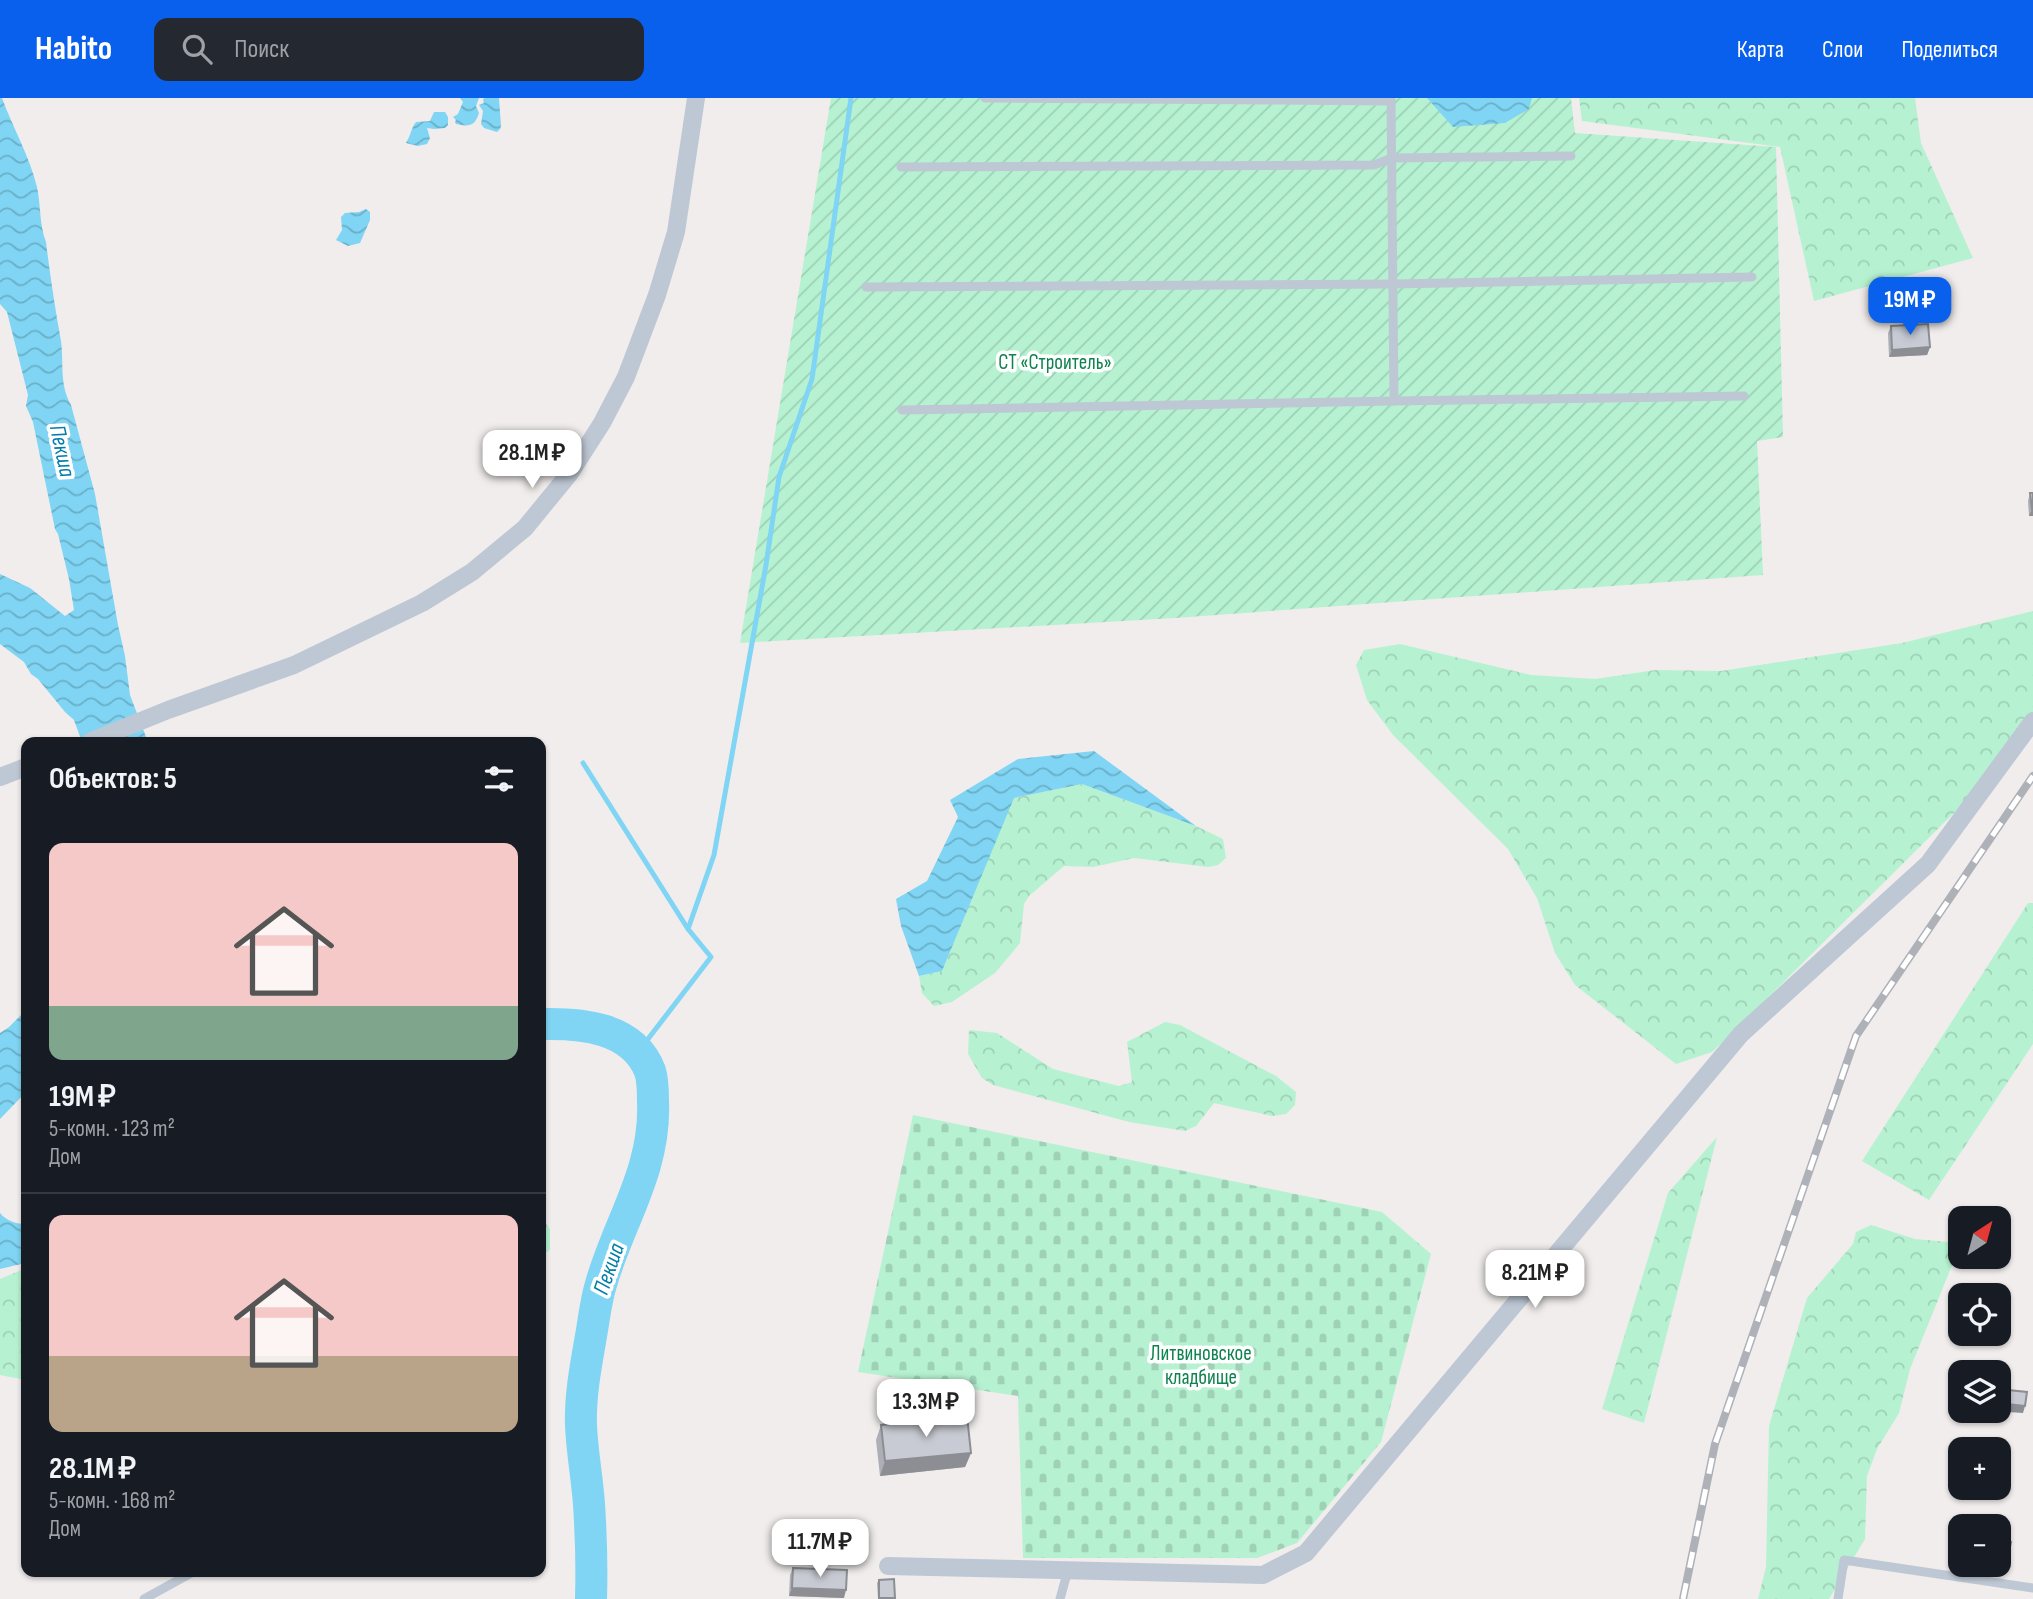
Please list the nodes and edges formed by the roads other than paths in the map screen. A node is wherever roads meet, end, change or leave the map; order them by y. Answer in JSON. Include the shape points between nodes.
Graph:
{"nodes":[{"id":1,"x":696,"y":98,"type":"edge"},
{"id":2,"x":985,"y":99,"type":"edge"},
{"id":3,"x":1391,"y":99,"type":"edge"},
{"id":4,"x":1571,"y":156,"type":"dead end"},
{"id":5,"x":1392,"y":158,"type":"junction"},
{"id":6,"x":901,"y":167,"type":"dead end"},
{"id":7,"x":1752,"y":277,"type":"dead end"},
{"id":8,"x":1393,"y":284,"type":"junction"},
{"id":9,"x":866,"y":287,"type":"dead end"},
{"id":10,"x":1744,"y":396,"type":"dead end"},
{"id":11,"x":1394,"y":401,"type":"junction"},
{"id":12,"x":902,"y":410,"type":"dead end"},
{"id":13,"x":2033,"y":721,"type":"edge"},
{"id":14,"x":101,"y":737,"type":"edge"},
{"id":15,"x":21,"y":769,"type":"edge"},
{"id":16,"x":0,"y":777,"type":"edge"},
{"id":17,"x":888,"y":1566,"type":"dead end"},
{"id":18,"x":1068,"y":1570,"type":"junction"},
{"id":19,"x":184,"y":1577,"type":"edge"},
{"id":20,"x":2033,"y":1588,"type":"edge"},
{"id":21,"x":144,"y":1599,"type":"edge"},
{"id":22,"x":1060,"y":1599,"type":"edge"},
{"id":23,"x":1838,"y":1599,"type":"edge"}],
"edges":[{"from":1,"to":14,"type":"street","via":[[676,232],[626,377],[570,473],[525,528],[472,572],[422,603],[294,665]]},
{"from":2,"to":3,"type":"lane"},
{"from":3,"to":5,"type":"lane"},
{"from":4,"to":5,"type":"lane"},
{"from":5,"to":6,"type":"lane","via":[[1374,165]]},
{"from":5,"to":8,"type":"lane"},
{"from":7,"to":8,"type":"lane"},
{"from":8,"to":9,"type":"lane"},
{"from":8,"to":11,"type":"lane"},
{"from":10,"to":11,"type":"lane"},
{"from":11,"to":12,"type":"lane"},
{"from":13,"to":18,"type":"street","via":[[1928,864],[1741,1034],[1306,1553],[1263,1575]]},
{"from":15,"to":16,"type":"street"},
{"from":17,"to":18,"type":"street"},
{"from":18,"to":22,"type":"lane"},
{"from":19,"to":21,"type":"lane"},
{"from":20,"to":23,"type":"lane","via":[[1844,1560]]}]}
